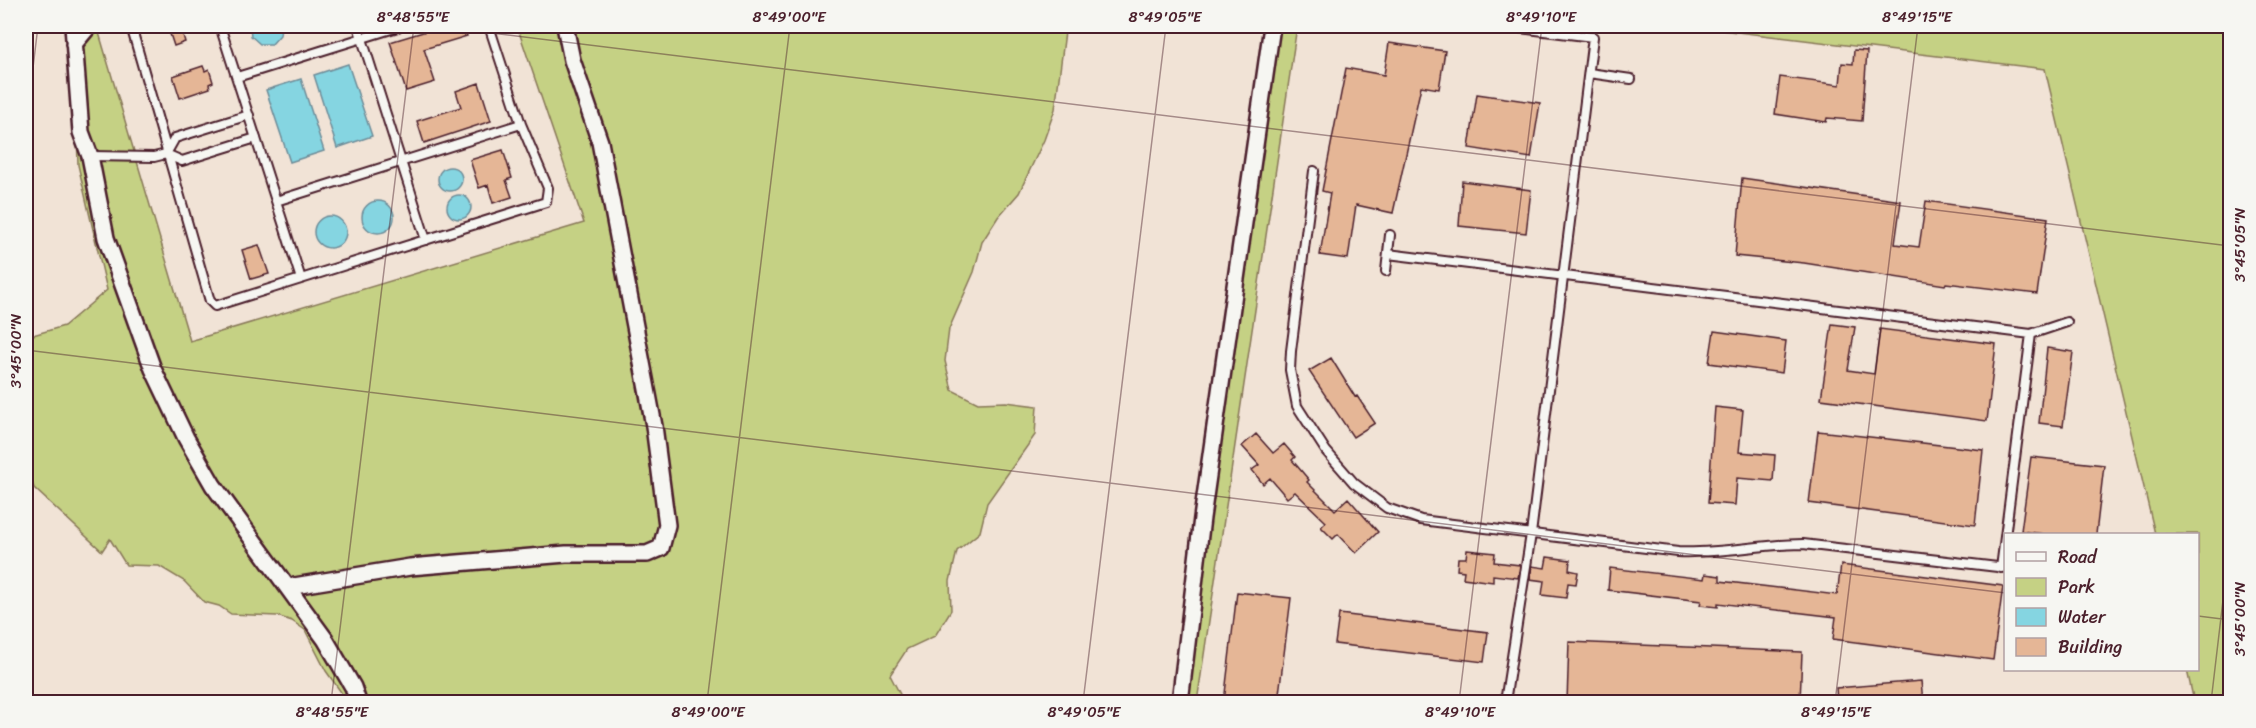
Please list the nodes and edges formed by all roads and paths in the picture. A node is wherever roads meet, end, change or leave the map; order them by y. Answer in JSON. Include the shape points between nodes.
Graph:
{"nodes":[{"id":1,"x":74,"y":26,"type":"edge"},
{"id":2,"x":90,"y":26,"type":"edge"},
{"id":3,"x":131,"y":26,"type":"edge"},
{"id":4,"x":220,"y":26,"type":"edge"},
{"id":5,"x":358,"y":26,"type":"edge"},
{"id":6,"x":401,"y":26,"type":"edge"},
{"id":7,"x":489,"y":26,"type":"edge"},
{"id":8,"x":565,"y":26,"type":"edge"},
{"id":9,"x":1272,"y":26,"type":"edge"},
{"id":10,"x":1503,"y":26,"type":"edge"},
{"id":11,"x":362,"y":38,"type":"junction"},
{"id":12,"x":74,"y":44,"type":"junction"},
{"id":13,"x":1589,"y":73,"type":"junction"},
{"id":14,"x":237,"y":77,"type":"junction"},
{"id":15,"x":1631,"y":79,"type":"dead end"},
{"id":16,"x":249,"y":115,"type":"junction"},
{"id":17,"x":521,"y":124,"type":"junction"},
{"id":18,"x":256,"y":138,"type":"junction"},
{"id":19,"x":166,"y":154,"type":"junction"},
{"id":20,"x":90,"y":156,"type":"junction"},
{"id":21,"x":401,"y":162,"type":"junction"},
{"id":22,"x":1314,"y":171,"type":"dead end"},
{"id":23,"x":276,"y":201,"type":"junction"},
{"id":24,"x":1390,"y":235,"type":"dead end"},
{"id":25,"x":426,"y":240,"type":"junction"},
{"id":26,"x":1388,"y":254,"type":"junction"},
{"id":27,"x":1386,"y":271,"type":"dead end"},
{"id":28,"x":1563,"y":276,"type":"junction"},
{"id":29,"x":301,"y":279,"type":"junction"},
{"id":30,"x":2067,"y":322,"type":"dead end"},
{"id":31,"x":2031,"y":334,"type":"junction"},
{"id":32,"x":2007,"y":533,"type":"edge"},
{"id":33,"x":1531,"y":534,"type":"junction"},
{"id":34,"x":2003,"y":568,"type":"edge"},
{"id":35,"x":288,"y":587,"type":"junction"},
{"id":36,"x":358,"y":702,"type":"edge"},
{"id":37,"x":1180,"y":702,"type":"edge"},
{"id":38,"x":1505,"y":702,"type":"edge"}],
"edges":[{"from":1,"to":12,"type":"street"},
{"from":2,"to":12,"type":"street"},
{"from":3,"to":19,"type":"lane"},
{"from":4,"to":14,"type":"lane"},
{"from":5,"to":11,"type":"lane"},
{"from":6,"to":11,"type":"lane"},
{"from":7,"to":17,"type":"lane"},
{"from":8,"to":35,"type":"street","via":[[572,60],[600,142],[654,426],[667,525],[661,548],[647,554],[566,554],[410,567]]},
{"from":9,"to":37,"type":"street","via":[[1202,518]]},
{"from":10,"to":13,"type":"lane","via":[[1593,37]]},
{"from":11,"to":14,"type":"lane"},
{"from":11,"to":21,"type":"lane"},
{"from":12,"to":20,"type":"street","via":[[81,132]]},
{"from":13,"to":15,"type":"lane"},
{"from":13,"to":28,"type":"lane"},
{"from":14,"to":16,"type":"lane"},
{"from":16,"to":18,"type":"lane"},
{"from":16,"to":19,"type":"lane","via":[[175,138]]},
{"from":17,"to":21,"type":"lane"},
{"from":17,"to":25,"type":"lane","via":[[548,188],[546,202]]},
{"from":18,"to":19,"type":"lane","via":[[182,161]]},
{"from":18,"to":23,"type":"lane"},
{"from":19,"to":20,"type":"lane"},
{"from":19,"to":29,"type":"lane","via":[[214,306]]},
{"from":20,"to":35,"type":"street","via":[[106,238],[153,369],[213,485]]},
{"from":21,"to":23,"type":"lane"},
{"from":21,"to":25,"type":"lane"},
{"from":22,"to":33,"type":"lane","via":[[1290,370],[1297,406],[1307,425],[1354,483],[1387,508],[1421,520]]},
{"from":23,"to":29,"type":"lane"},
{"from":24,"to":26,"type":"lane"},
{"from":25,"to":29,"type":"lane"},
{"from":26,"to":27,"type":"lane"},
{"from":26,"to":28,"type":"lane"},
{"from":28,"to":31,"type":"lane"},
{"from":28,"to":33,"type":"lane"},
{"from":30,"to":31,"type":"lane"},
{"from":31,"to":32,"type":"lane"},
{"from":33,"to":34,"type":"lane","via":[[1686,553],[1803,544]]},
{"from":33,"to":38,"type":"lane"},
{"from":35,"to":36,"type":"street","via":[[325,639]]}]}
